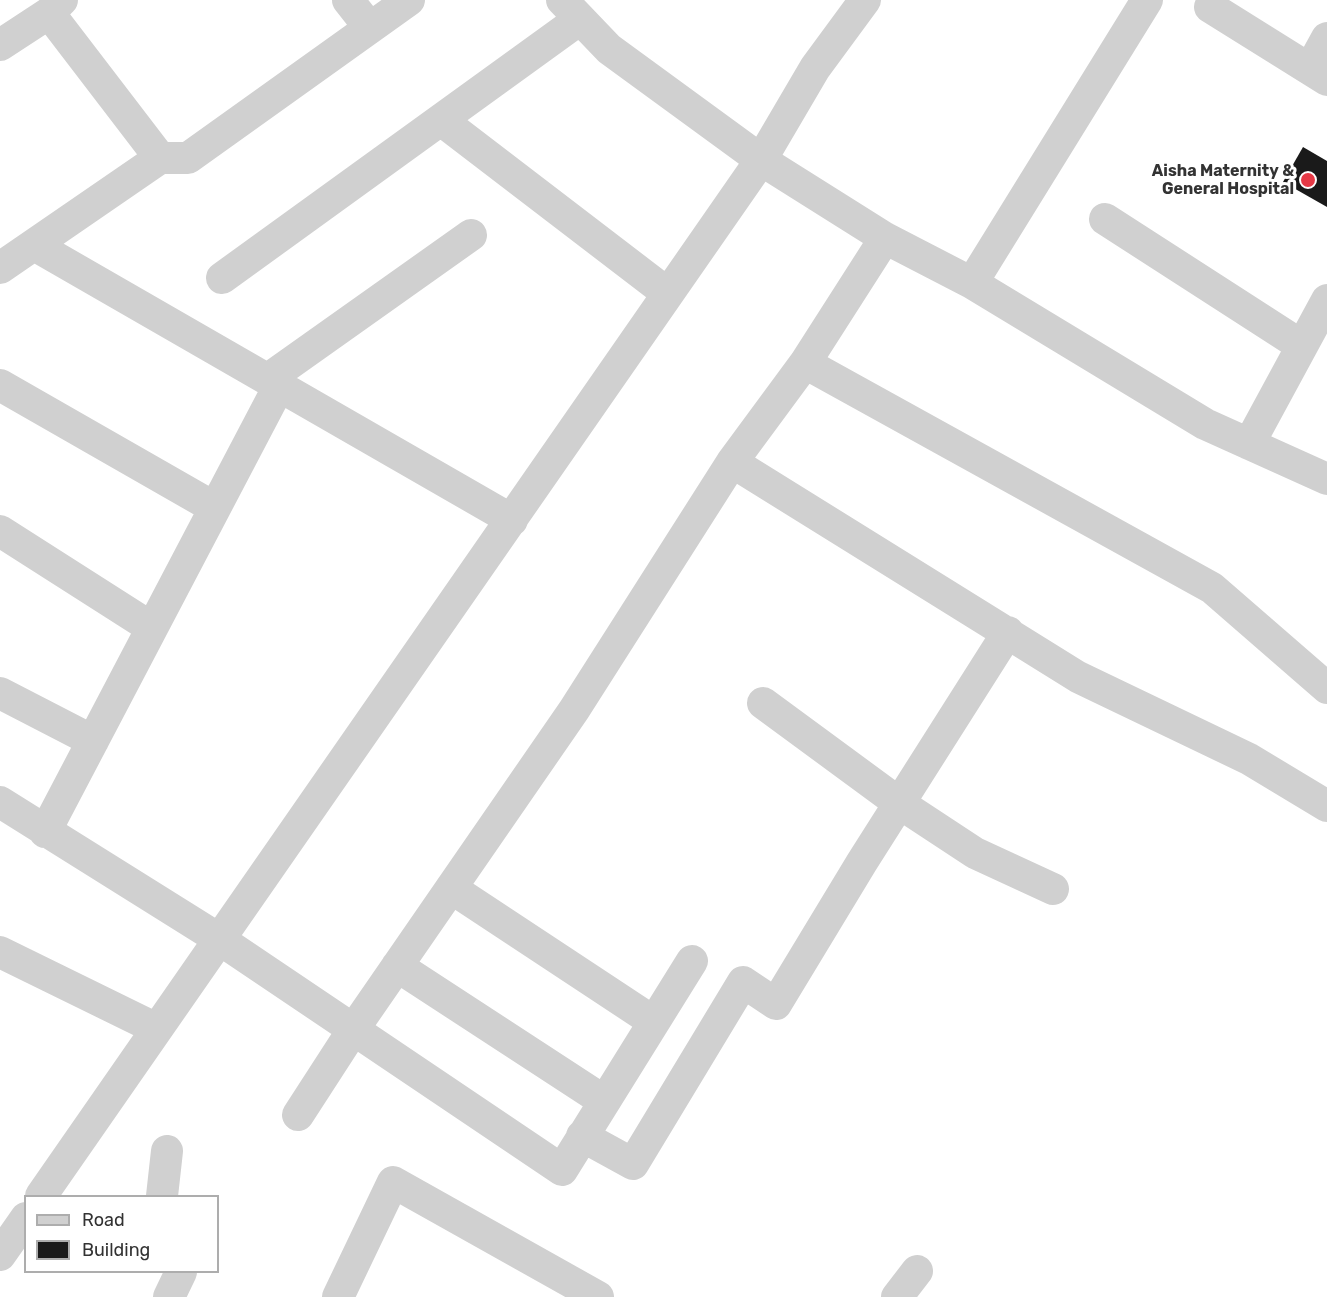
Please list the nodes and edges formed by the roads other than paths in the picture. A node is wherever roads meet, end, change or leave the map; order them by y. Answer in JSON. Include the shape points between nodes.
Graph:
{"nodes":[{"id":1,"x":348,"y":0,"type":"edge"},
{"id":2,"x":409,"y":0,"type":"edge"},
{"id":3,"x":865,"y":0,"type":"edge"},
{"id":4,"x":1147,"y":0,"type":"edge"},
{"id":5,"x":55,"y":6,"type":"edge"},
{"id":6,"x":1210,"y":7,"type":"dead end"},
{"id":7,"x":571,"y":9,"type":"edge"},
{"id":8,"x":370,"y":28,"type":"junction"},
{"id":9,"x":1327,"y":38,"type":"edge"},
{"id":10,"x":0,"y":45,"type":"edge"},
{"id":11,"x":1318,"y":74,"type":"edge"},
{"id":12,"x":441,"y":120,"type":"junction"},
{"id":13,"x":160,"y":158,"type":"junction"},
{"id":14,"x":761,"y":160,"type":"junction"},
{"id":15,"x":1105,"y":219,"type":"dead end"},
{"id":16,"x":471,"y":235,"type":"dead end"},
{"id":17,"x":885,"y":238,"type":"junction"},
{"id":18,"x":14,"y":251,"type":"edge"},
{"id":19,"x":222,"y":278,"type":"dead end"},
{"id":20,"x":972,"y":283,"type":"junction"},
{"id":21,"x":667,"y":293,"type":"junction"},
{"id":22,"x":1327,"y":300,"type":"edge"},
{"id":23,"x":1302,"y":346,"type":"junction"},
{"id":24,"x":805,"y":363,"type":"junction"},
{"id":25,"x":273,"y":382,"type":"junction"},
{"id":26,"x":0,"y":385,"type":"edge"},
{"id":27,"x":1249,"y":444,"type":"junction"},
{"id":28,"x":732,"y":462,"type":"junction"},
{"id":29,"x":1327,"y":478,"type":"edge"},
{"id":30,"x":215,"y":508,"type":"junction"},
{"id":31,"x":512,"y":520,"type":"junction"},
{"id":32,"x":0,"y":531,"type":"edge"},
{"id":33,"x":152,"y":628,"type":"junction"},
{"id":34,"x":1008,"y":632,"type":"junction"},
{"id":35,"x":1327,"y":688,"type":"edge"},
{"id":36,"x":0,"y":693,"type":"edge"},
{"id":37,"x":763,"y":703,"type":"dead end"},
{"id":38,"x":93,"y":741,"type":"junction"},
{"id":39,"x":0,"y":802,"type":"edge"},
{"id":40,"x":899,"y":803,"type":"junction"},
{"id":41,"x":1327,"y":806,"type":"edge"},
{"id":42,"x":45,"y":832,"type":"junction"},
{"id":43,"x":451,"y":888,"type":"junction"},
{"id":44,"x":1053,"y":889,"type":"dead end"},
{"id":45,"x":219,"y":939,"type":"junction"},
{"id":46,"x":0,"y":952,"type":"edge"},
{"id":47,"x":692,"y":961,"type":"dead end"},
{"id":48,"x":397,"y":966,"type":"junction"},
{"id":49,"x":654,"y":1022,"type":"junction"},
{"id":50,"x":157,"y":1029,"type":"junction"},
{"id":51,"x":353,"y":1030,"type":"junction"},
{"id":52,"x":604,"y":1101,"type":"junction"},
{"id":53,"x":298,"y":1115,"type":"dead end"},
{"id":54,"x":582,"y":1136,"type":"junction"},
{"id":55,"x":167,"y":1151,"type":"dead end"},
{"id":56,"x":42,"y":1195,"type":"edge"},
{"id":57,"x":162,"y":1195,"type":"edge"},
{"id":58,"x":24,"y":1221,"type":"edge"},
{"id":59,"x":0,"y":1255,"type":"edge"},
{"id":60,"x":917,"y":1271,"type":"dead end"},
{"id":61,"x":181,"y":1273,"type":"edge"},
{"id":62,"x":169,"y":1297,"type":"edge"},
{"id":63,"x":338,"y":1297,"type":"edge"},
{"id":64,"x":598,"y":1297,"type":"edge"},
{"id":65,"x":897,"y":1297,"type":"edge"}],
"edges":[{"from":1,"to":8,"type":"street"},
{"from":2,"to":8,"type":"street"},
{"from":3,"to":14,"type":"street","via":[[815,68]]},
{"from":4,"to":20,"type":"street"},
{"from":5,"to":10,"type":"street"},
{"from":5,"to":13,"type":"street"},
{"from":6,"to":11,"type":"street"},
{"from":7,"to":12,"type":"street"},
{"from":7,"to":14,"type":"street","via":[[609,49]]},
{"from":8,"to":13,"type":"street","via":[[188,158]]},
{"from":9,"to":11,"type":"street"},
{"from":12,"to":19,"type":"street"},
{"from":12,"to":21,"type":"street"},
{"from":13,"to":18,"type":"street"},
{"from":14,"to":17,"type":"street"},
{"from":14,"to":21,"type":"street"},
{"from":15,"to":23,"type":"street"},
{"from":16,"to":25,"type":"street"},
{"from":17,"to":20,"type":"street"},
{"from":17,"to":24,"type":"street"},
{"from":18,"to":25,"type":"street"},
{"from":20,"to":27,"type":"street","via":[[1205,424]]},
{"from":21,"to":31,"type":"street"},
{"from":22,"to":23,"type":"street"},
{"from":23,"to":27,"type":"street"},
{"from":24,"to":28,"type":"street"},
{"from":24,"to":35,"type":"street","via":[[1212,588]]},
{"from":25,"to":30,"type":"street"},
{"from":25,"to":31,"type":"street"},
{"from":26,"to":30,"type":"street"},
{"from":27,"to":29,"type":"street"},
{"from":28,"to":34,"type":"street"},
{"from":28,"to":43,"type":"street","via":[[574,710]]},
{"from":30,"to":33,"type":"street"},
{"from":31,"to":45,"type":"street"},
{"from":32,"to":33,"type":"street"},
{"from":33,"to":38,"type":"street"},
{"from":34,"to":40,"type":"street"},
{"from":34,"to":41,"type":"street","via":[[1078,677],[1249,759]]},
{"from":36,"to":38,"type":"street"},
{"from":37,"to":40,"type":"street"},
{"from":38,"to":42,"type":"street"},
{"from":39,"to":42,"type":"street"},
{"from":40,"to":44,"type":"street","via":[[975,853]]},
{"from":40,"to":54,"type":"street","via":[[776,1004],[743,982],[633,1164]]},
{"from":42,"to":45,"type":"street"},
{"from":43,"to":48,"type":"street"},
{"from":43,"to":49,"type":"street"},
{"from":45,"to":50,"type":"street"},
{"from":45,"to":51,"type":"street"},
{"from":46,"to":50,"type":"street"},
{"from":47,"to":49,"type":"street"},
{"from":48,"to":51,"type":"street"},
{"from":48,"to":52,"type":"street"},
{"from":49,"to":52,"type":"street"},
{"from":50,"to":56,"type":"street"},
{"from":51,"to":53,"type":"street"},
{"from":51,"to":54,"type":"street","via":[[562,1170]]},
{"from":52,"to":54,"type":"street"},
{"from":55,"to":57,"type":"street"},
{"from":58,"to":59,"type":"street"},
{"from":60,"to":65,"type":"street"},
{"from":61,"to":62,"type":"street"},
{"from":63,"to":64,"type":"street","via":[[393,1182]]}]}
